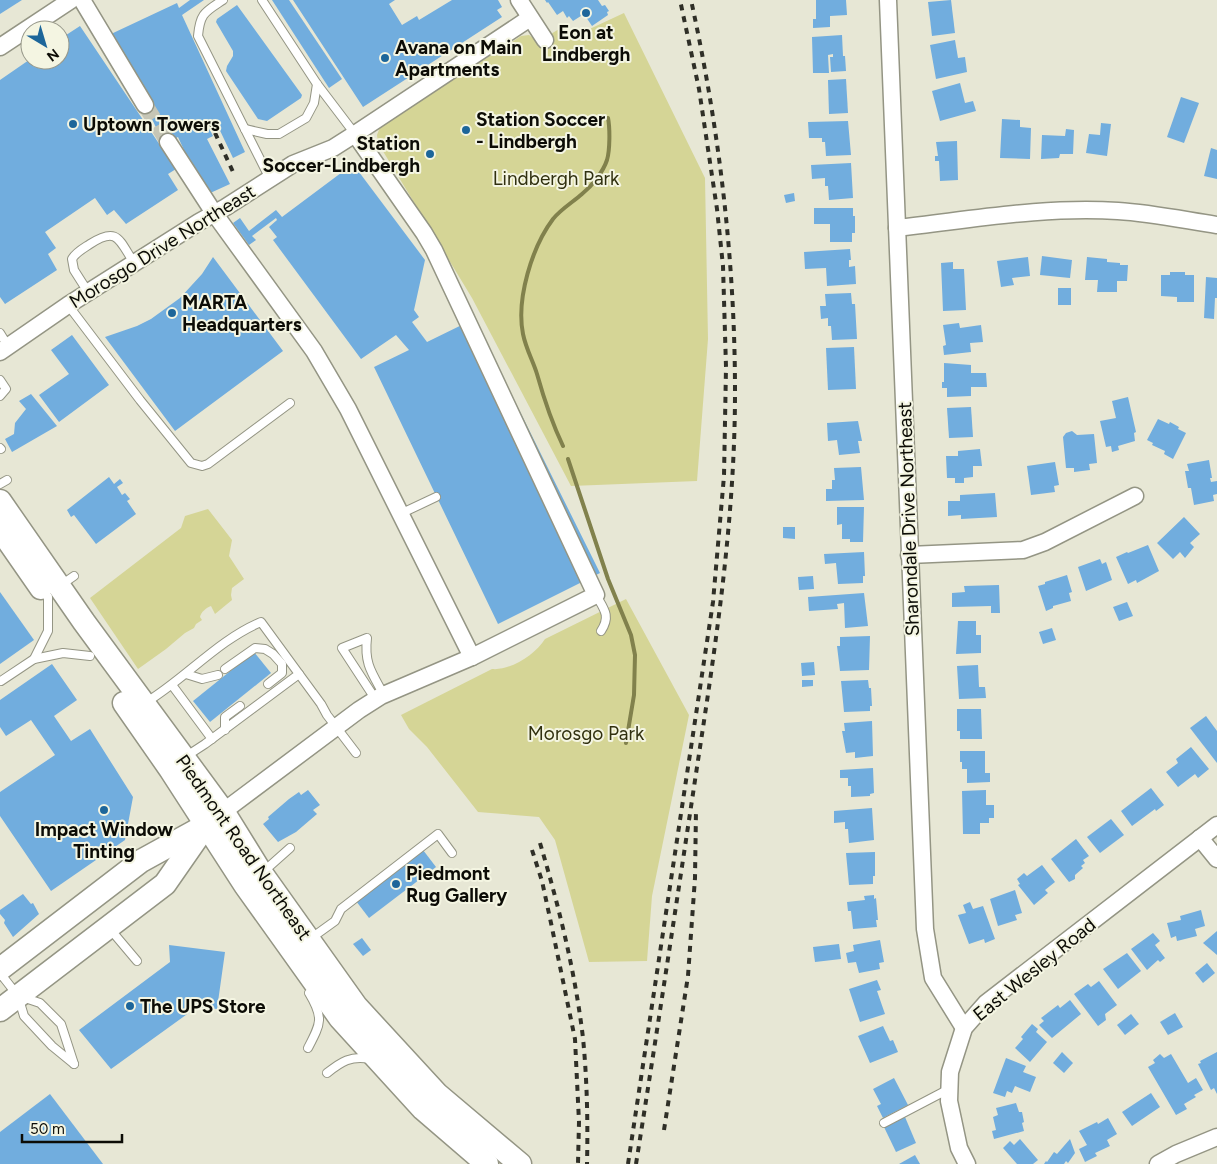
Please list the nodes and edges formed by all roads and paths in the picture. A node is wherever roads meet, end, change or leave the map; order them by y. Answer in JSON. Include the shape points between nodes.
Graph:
{"nodes":[{"id":1,"x":71,"y":0,"type":"edge"},
{"id":2,"x":82,"y":0,"type":"edge"},
{"id":3,"x":223,"y":0,"type":"edge"},
{"id":4,"x":262,"y":0,"type":"edge"},
{"id":5,"x":518,"y":0,"type":"edge"},
{"id":6,"x":888,"y":0,"type":"edge"},
{"id":7,"x":530,"y":18,"type":"junction"},
{"id":8,"x":544,"y":40,"type":"dead end"},
{"id":9,"x":0,"y":47,"type":"edge"},
{"id":10,"x":317,"y":84,"type":"junction"},
{"id":11,"x":145,"y":105,"type":"tunnel mouth"},
{"id":12,"x":245,"y":129,"type":"junction"},
{"id":13,"x":355,"y":134,"type":"junction"},
{"id":14,"x":168,"y":142,"type":"tunnel mouth"},
{"id":15,"x":270,"y":179,"type":"junction"},
{"id":16,"x":214,"y":213,"type":"junction"},
{"id":17,"x":1217,"y":225,"type":"edge"},
{"id":18,"x":896,"y":228,"type":"junction"},
{"id":19,"x":134,"y":263,"type":"junction"},
{"id":20,"x":88,"y":292,"type":"junction"},
{"id":21,"x":68,"y":305,"type":"junction"},
{"id":22,"x":3,"y":344,"type":"edge"},
{"id":23,"x":0,"y":380,"type":"edge"},
{"id":24,"x":0,"y":396,"type":"edge"},
{"id":25,"x":290,"y":403,"type":"dead end"},
{"id":26,"x":1135,"y":496,"type":"dead end"},
{"id":27,"x":436,"y":497,"type":"dead end"},
{"id":28,"x":0,"y":501,"type":"edge"},
{"id":29,"x":400,"y":514,"type":"junction"},
{"id":30,"x":0,"y":529,"type":"edge"},
{"id":31,"x":910,"y":555,"type":"junction"},
{"id":32,"x":60,"y":586,"type":"junction"},
{"id":33,"x":596,"y":595,"type":"junction"},
{"id":34,"x":601,"y":631,"type":"dead end"},
{"id":35,"x":90,"y":656,"type":"junction"},
{"id":36,"x":472,"y":657,"type":"junction"},
{"id":37,"x":34,"y":660,"type":"junction"},
{"id":38,"x":225,"y":669,"type":"dead end"},
{"id":39,"x":186,"y":674,"type":"junction"},
{"id":40,"x":300,"y":674,"type":"junction"},
{"id":41,"x":218,"y":675,"type":"dead end"},
{"id":42,"x":1,"y":681,"type":"dead end"},
{"id":43,"x":172,"y":684,"type":"junction"},
{"id":44,"x":268,"y":684,"type":"dead end"},
{"id":45,"x":380,"y":697,"type":"junction"},
{"id":46,"x":144,"y":704,"type":"junction"},
{"id":47,"x":240,"y":706,"type":"dead end"},
{"id":48,"x":337,"y":726,"type":"junction"},
{"id":49,"x":225,"y":730,"type":"junction"},
{"id":50,"x":212,"y":739,"type":"junction"},
{"id":51,"x":356,"y":753,"type":"dead end"},
{"id":52,"x":183,"y":758,"type":"junction"},
{"id":53,"x":223,"y":811,"type":"junction"},
{"id":54,"x":206,"y":825,"type":"junction"},
{"id":55,"x":1217,"y":825,"type":"edge"},
{"id":56,"x":1200,"y":838,"type":"junction"},
{"id":57,"x":290,"y":848,"type":"dead end"},
{"id":58,"x":452,"y":853,"type":"dead end"},
{"id":59,"x":1217,"y":859,"type":"edge"},
{"id":60,"x":262,"y":874,"type":"junction"},
{"id":61,"x":109,"y":927,"type":"junction"},
{"id":62,"x":300,"y":946,"type":"junction"},
{"id":63,"x":137,"y":961,"type":"dead end"},
{"id":64,"x":0,"y":969,"type":"edge"},
{"id":65,"x":0,"y":973,"type":"edge"},
{"id":66,"x":18,"y":996,"type":"junction"},
{"id":67,"x":0,"y":1010,"type":"edge"},
{"id":68,"x":964,"y":1028,"type":"junction"},
{"id":69,"x":308,"y":1048,"type":"dead end"},
{"id":70,"x":382,"y":1062,"type":"junction"},
{"id":71,"x":327,"y":1073,"type":"dead end"},
{"id":72,"x":949,"y":1089,"type":"junction"},
{"id":73,"x":884,"y":1123,"type":"dead end"},
{"id":74,"x":1217,"y":1137,"type":"edge"},
{"id":75,"x":487,"y":1164,"type":"edge"},
{"id":76,"x":520,"y":1164,"type":"edge"},
{"id":77,"x":967,"y":1164,"type":"edge"},
{"id":78,"x":1158,"y":1164,"type":"edge"}],
"edges":[{"from":1,"to":9,"type":"street"},
{"from":2,"to":11,"type":"street"},
{"from":3,"to":12,"type":"lane","via":[[199,20],[198,36]]},
{"from":4,"to":10,"type":"lane"},
{"from":5,"to":7,"type":"street"},
{"from":6,"to":18,"type":"street","name":"Sharondale Drive Northeast"},
{"from":7,"to":8,"type":"street"},
{"from":7,"to":13,"type":"street","name":"Morosgo Drive Northeast"},
{"from":10,"to":12,"type":"lane","via":[[314,103],[306,118],[279,134]]},
{"from":10,"to":13,"type":"lane"},
{"from":12,"to":15,"type":"lane"},
{"from":13,"to":15,"type":"street","name":"Morosgo Drive Northeast"},
{"from":13,"to":33,"type":"street","via":[[434,250]]},
{"from":14,"to":16,"type":"street"},
{"from":15,"to":16,"type":"street","name":"Morosgo Drive Northeast"},
{"from":16,"to":19,"type":"street","name":"Morosgo Drive Northeast"},
{"from":16,"to":29,"type":"street","via":[[326,369]]},
{"from":17,"to":18,"type":"street","via":[[1117,211],[1059,210]]},
{"from":18,"to":31,"type":"street","name":"Sharondale Drive Northeast"},
{"from":19,"to":20,"type":"street","name":"Morosgo Drive Northeast"},
{"from":19,"to":20,"type":"lane","via":[[116,237],[102,236],[72,259],[74,270]]},
{"from":20,"to":21,"type":"street","name":"Morosgo Drive Northeast"},
{"from":21,"to":22,"type":"street","name":"Morosgo Drive Northeast"},
{"from":21,"to":25,"type":"lane","via":[[191,463],[208,464]]},
{"from":23,"to":24,"type":"lane","via":[[6,389]]},
{"from":26,"to":31,"type":"street","via":[[1023,550]]},
{"from":27,"to":29,"type":"lane"},
{"from":28,"to":32,"type":"main road","name":"Piedmont Road Northeast"},
{"from":29,"to":36,"type":"street"},
{"from":30,"to":32,"type":"main road","name":"Piedmont Road Northeast"},
{"from":31,"to":68,"type":"street","name":"Sharondale Drive Northeast","via":[[924,929],[932,978]]},
{"from":32,"to":35,"type":"main road","name":"Piedmont Road Northeast"},
{"from":32,"to":37,"type":"lane","via":[[48,631]]},
{"from":32,"to":46,"type":"main road","name":"Piedmont Road Northeast"},
{"from":33,"to":34,"type":"lane","via":[[606,612],[607,622]]},
{"from":33,"to":36,"type":"street"},
{"from":35,"to":37,"type":"lane","via":[[63,652]]},
{"from":35,"to":54,"type":"main road","name":"Piedmont Road Northeast"},
{"from":36,"to":45,"type":"street"},
{"from":37,"to":42,"type":"lane"},
{"from":38,"to":44,"type":"lane","via":[[255,648],[264,649],[282,664],[282,673]]},
{"from":39,"to":40,"type":"lane","via":[[237,634],[261,622]]},
{"from":39,"to":41,"type":"lane","via":[[202,679]]},
{"from":39,"to":43,"type":"lane"},
{"from":40,"to":48,"type":"lane"},
{"from":40,"to":49,"type":"lane"},
{"from":43,"to":46,"type":"lane"},
{"from":43,"to":50,"type":"lane"},
{"from":45,"to":45,"type":"lane","via":[[342,648],[367,638],[365,653]]},
{"from":45,"to":48,"type":"street"},
{"from":46,"to":52,"type":"main road","name":"Piedmont Road Northeast"},
{"from":47,"to":49,"type":"lane","via":[[225,717]]},
{"from":48,"to":51,"type":"lane"},
{"from":48,"to":53,"type":"street"},
{"from":49,"to":50,"type":"lane"},
{"from":50,"to":52,"type":"lane"},
{"from":52,"to":53,"type":"main road","name":"Piedmont Road Northeast"},
{"from":53,"to":54,"type":"street"},
{"from":53,"to":60,"type":"main road","name":"Piedmont Road Northeast"},
{"from":54,"to":61,"type":"main road","via":[[165,884]]},
{"from":54,"to":62,"type":"main road","name":"Piedmont Road Northeast","via":[[245,885]]},
{"from":54,"to":64,"type":"main road","via":[[141,861]]},
{"from":55,"to":56,"type":"street","name":"East Wesley Road"},
{"from":56,"to":59,"type":"street"},
{"from":56,"to":68,"type":"street","name":"East Wesley Road","via":[[986,1003]]},
{"from":57,"to":60,"type":"lane"},
{"from":58,"to":62,"type":"lane","via":[[438,834],[341,909],[335,921]]},
{"from":60,"to":62,"type":"main road","name":"Piedmont Road Northeast"},
{"from":61,"to":63,"type":"lane"},
{"from":61,"to":66,"type":"main road"},
{"from":62,"to":69,"type":"lane","via":[[305,985],[319,1009],[320,1026]]},
{"from":62,"to":70,"type":"main road","name":"Piedmont Road Northeast","via":[[340,1018]]},
{"from":62,"to":76,"type":"main road","name":"Piedmont Road Northeast","via":[[437,1094]]},
{"from":65,"to":66,"type":"lane"},
{"from":66,"to":66,"type":"lane","via":[[24,1016],[74,1064],[61,1024],[40,1002]]},
{"from":66,"to":67,"type":"main road"},
{"from":68,"to":72,"type":"street","name":"East Wesley Road","via":[[950,1072]]},
{"from":70,"to":71,"type":"lane","via":[[364,1058],[342,1060]]},
{"from":70,"to":75,"type":"main road","name":"Piedmont Road Northeast","via":[[423,1108]]},
{"from":72,"to":73,"type":"lane"},
{"from":72,"to":77,"type":"street","name":"East Wesley Road","via":[[959,1148]]},
{"from":74,"to":78,"type":"street"}]}
